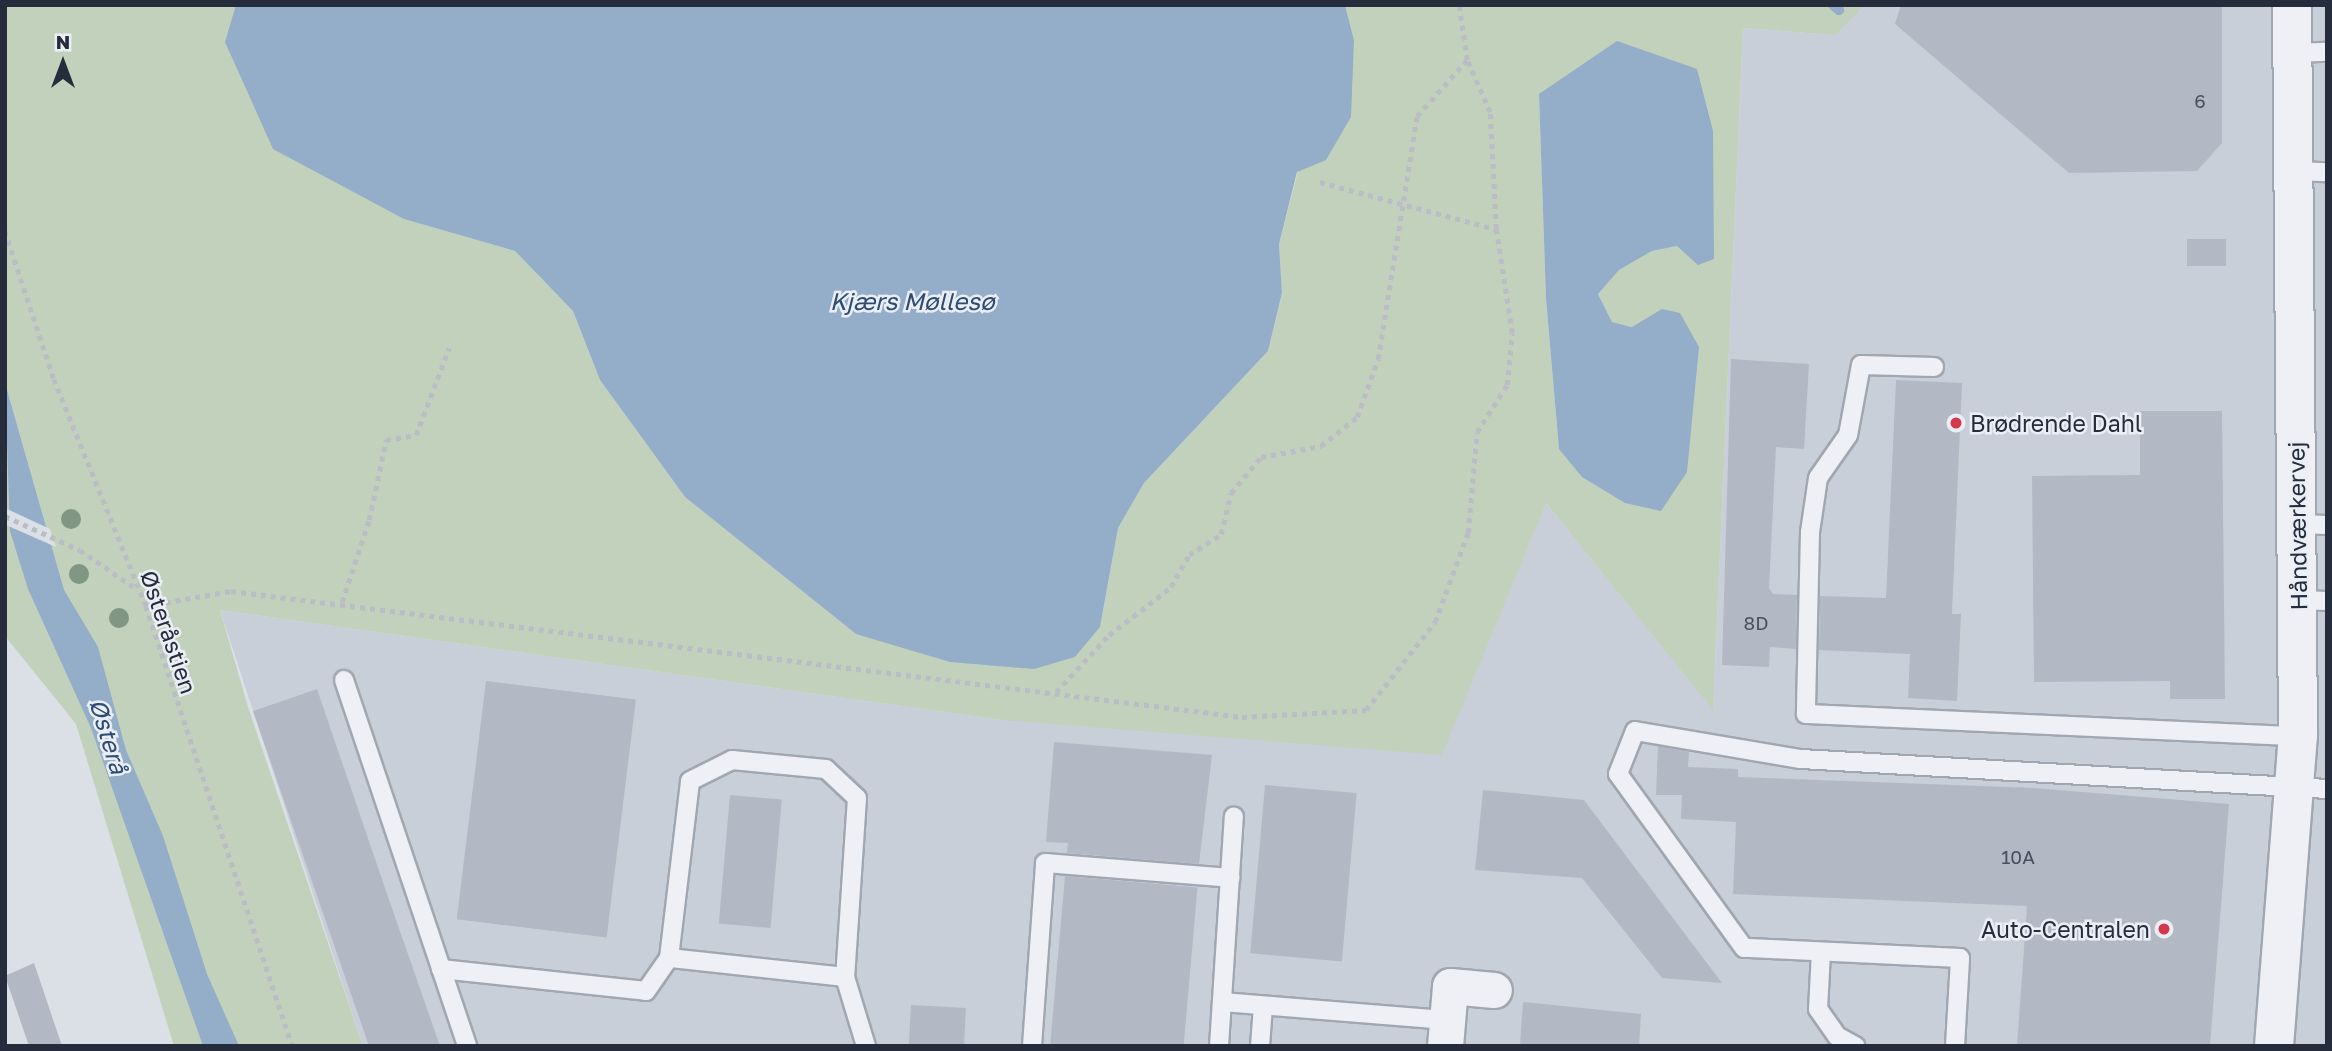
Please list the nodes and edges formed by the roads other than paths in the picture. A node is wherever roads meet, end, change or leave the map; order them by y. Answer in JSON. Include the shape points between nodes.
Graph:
{"nodes":[{"id":1,"x":2292,"y":5,"type":"edge"},
{"id":2,"x":2310,"y":53,"type":"edge"},
{"id":3,"x":2310,"y":172,"type":"edge"},
{"id":4,"x":1934,"y":367,"type":"dead end"},
{"id":5,"x":2312,"y":524,"type":"edge"},
{"id":6,"x":2312,"y":601,"type":"edge"},
{"id":7,"x":344,"y":680,"type":"dead end"},
{"id":8,"x":2298,"y":736,"type":"junction"},
{"id":9,"x":2311,"y":786,"type":"edge"},
{"id":10,"x":1234,"y":816,"type":"dead end"},
{"id":11,"x":1230,"y":878,"type":"junction"},
{"id":12,"x":1821,"y":952,"type":"junction"},
{"id":13,"x":669,"y":958,"type":"junction"},
{"id":14,"x":441,"y":969,"type":"junction"},
{"id":15,"x":845,"y":977,"type":"junction"},
{"id":16,"x":1494,"y":990,"type":"dead end"},
{"id":17,"x":1222,"y":1002,"type":"junction"},
{"id":18,"x":1263,"y":1006,"type":"junction"},
{"id":19,"x":1446,"y":1033,"type":"edge"},
{"id":20,"x":467,"y":1046,"type":"edge"},
{"id":21,"x":866,"y":1046,"type":"edge"},
{"id":22,"x":1032,"y":1046,"type":"edge"},
{"id":23,"x":1219,"y":1046,"type":"edge"},
{"id":24,"x":1260,"y":1046,"type":"edge"},
{"id":25,"x":1855,"y":1046,"type":"edge"},
{"id":26,"x":1955,"y":1046,"type":"edge"},
{"id":27,"x":2274,"y":1046,"type":"edge"}],
"edges":[{"from":1,"to":2,"type":"street","name":"Håndværkervej"},
{"from":2,"to":3,"type":"street","name":"Håndværkervej"},
{"from":3,"to":5,"type":"street","name":"Håndværkervej"},
{"from":4,"to":8,"type":"lane","via":[[1861,365],[1848,435],[1818,478],[1810,532],[1806,714]]},
{"from":5,"to":6,"type":"street","name":"Håndværkervej"},
{"from":6,"to":8,"type":"street","name":"Håndværkervej"},
{"from":7,"to":14,"type":"lane"},
{"from":8,"to":9,"type":"street","name":"Håndværkervej"},
{"from":9,"to":12,"type":"lane","via":[[1801,759],[1635,732],[1618,774],[1744,948]]},
{"from":9,"to":27,"type":"street","name":"Håndværkervej"},
{"from":10,"to":11,"type":"lane"},
{"from":11,"to":17,"type":"lane"},
{"from":11,"to":22,"type":"lane","via":[[1045,863]]},
{"from":12,"to":25,"type":"lane","via":[[1818,1009],[1837,1036]]},
{"from":12,"to":26,"type":"lane","via":[[1960,958]]},
{"from":13,"to":14,"type":"lane","via":[[646,991]]},
{"from":13,"to":15,"type":"lane"},
{"from":13,"to":15,"type":"lane","via":[[690,781],[732,760],[826,769],[857,799]]},
{"from":14,"to":20,"type":"lane"},
{"from":15,"to":21,"type":"lane"},
{"from":16,"to":19,"type":"street","via":[[1450,986]]},
{"from":17,"to":18,"type":"lane"},
{"from":17,"to":23,"type":"lane"},
{"from":18,"to":19,"type":"lane"},
{"from":18,"to":24,"type":"lane"}]}
